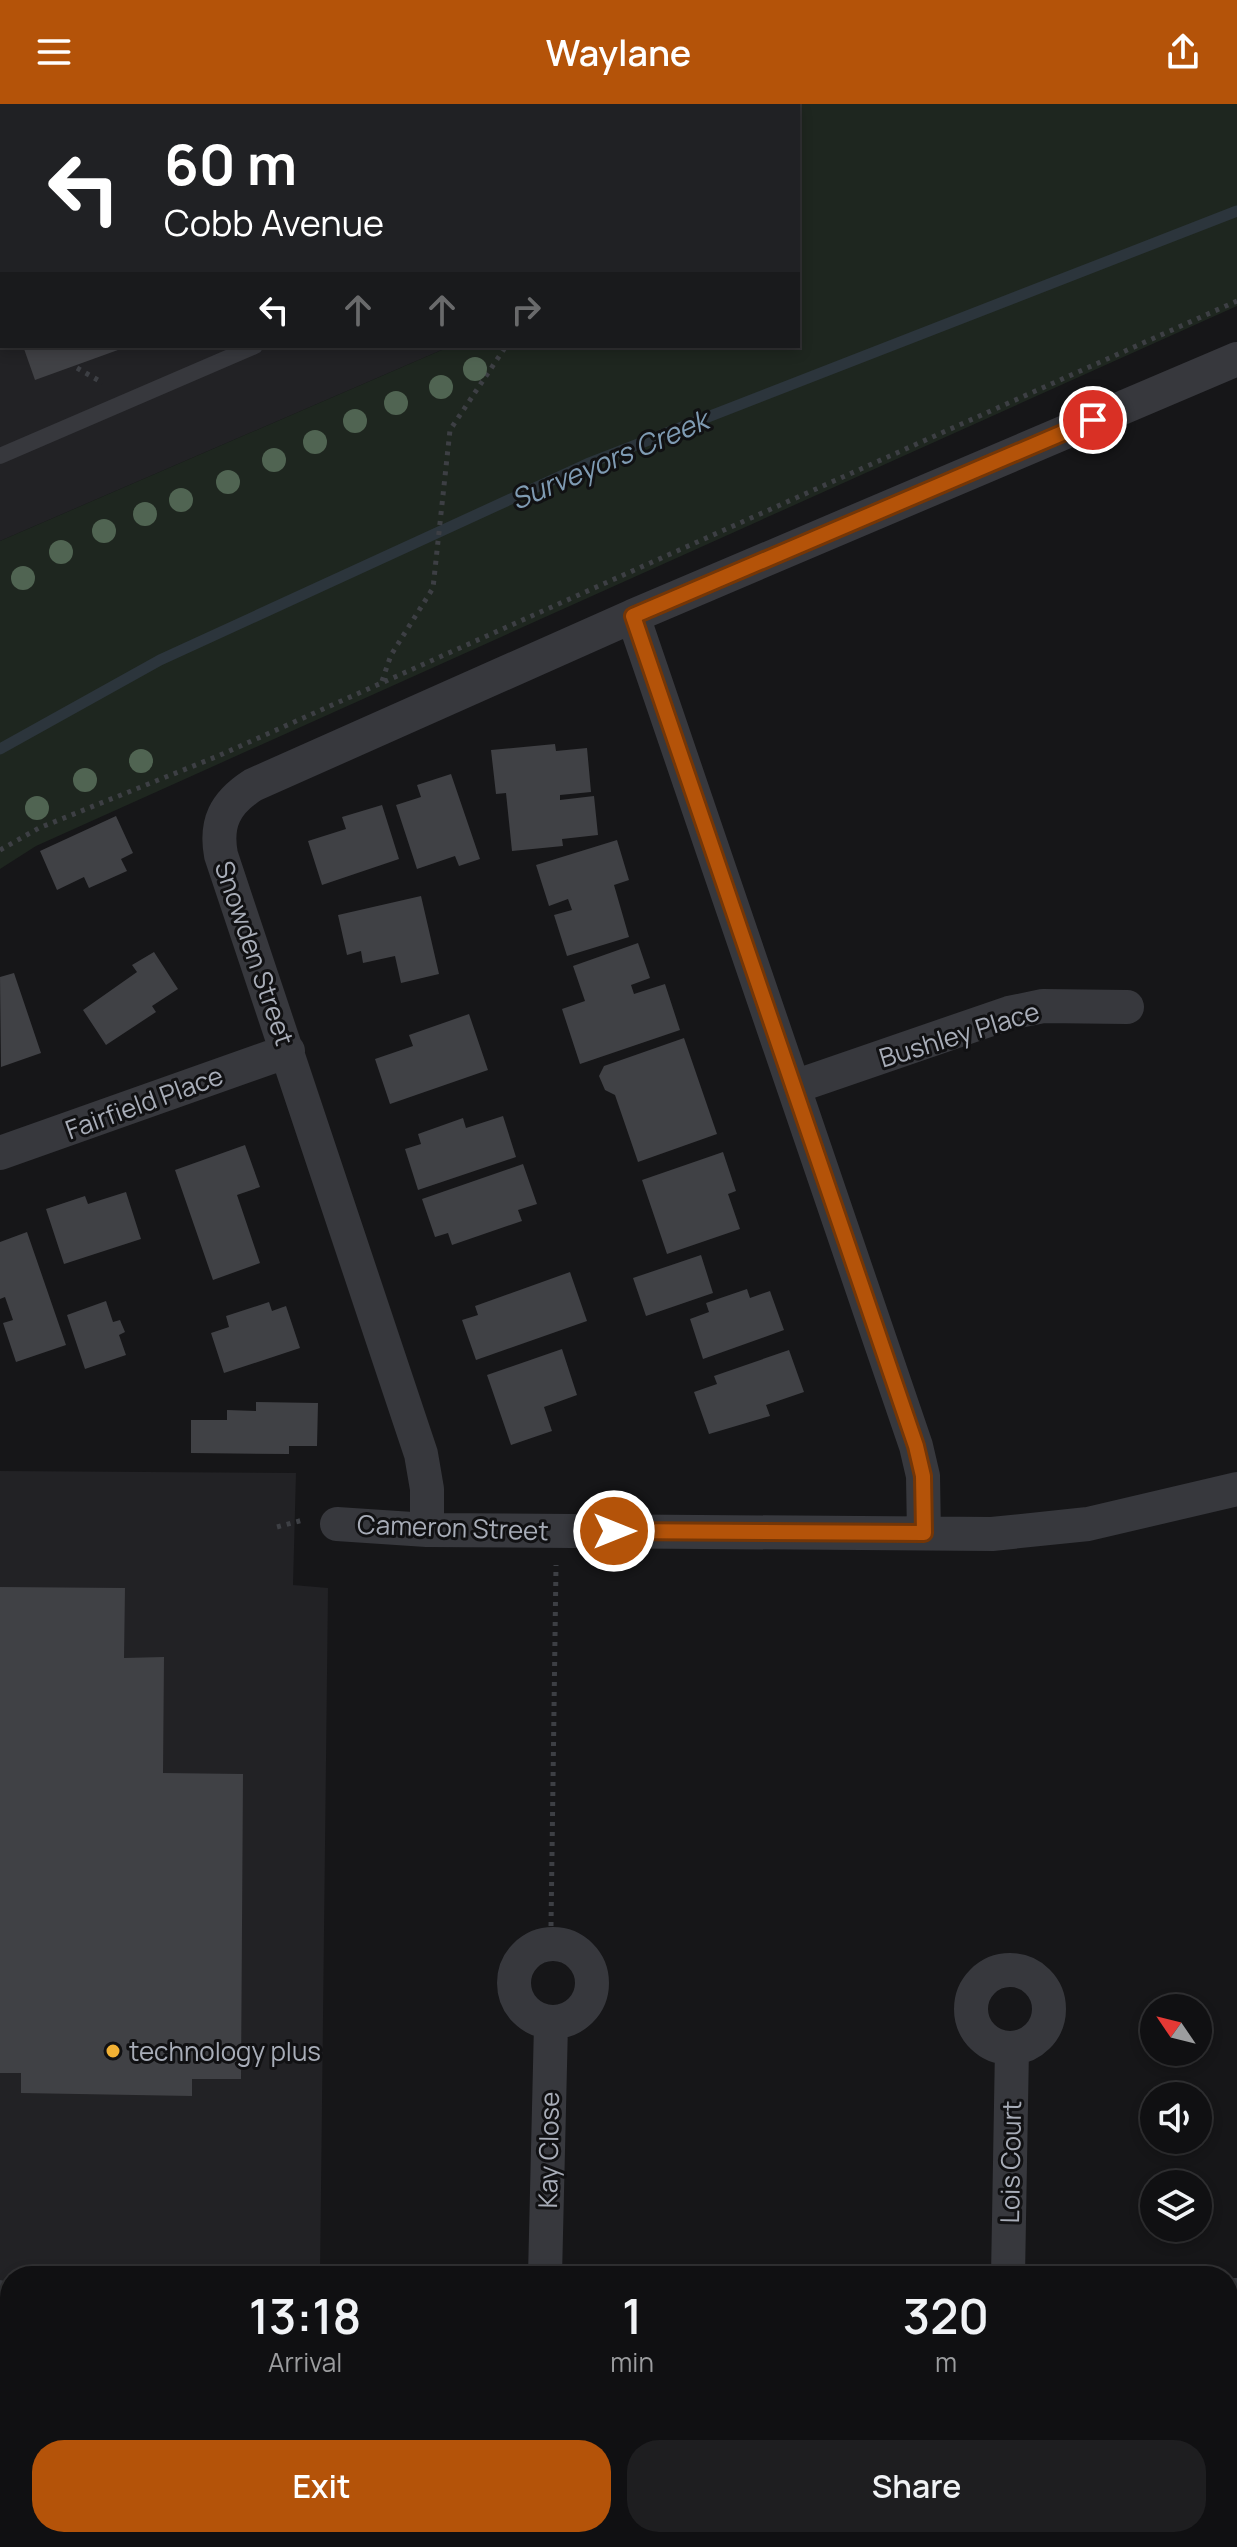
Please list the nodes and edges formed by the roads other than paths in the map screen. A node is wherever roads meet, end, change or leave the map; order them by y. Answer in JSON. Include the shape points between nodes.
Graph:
{"nodes":[{"id":1,"x":250,"y":348,"type":"edge"},
{"id":2,"x":1237,"y":359,"type":"edge"},
{"id":3,"x":0,"y":456,"type":"edge"},
{"id":4,"x":633,"y":616,"type":"junction"},
{"id":5,"x":1127,"y":1007,"type":"dead end"},
{"id":6,"x":288,"y":1051,"type":"junction"},
{"id":7,"x":794,"y":1087,"type":"junction"},
{"id":8,"x":0,"y":1153,"type":"edge"},
{"id":9,"x":1237,"y":1489,"type":"edge"},
{"id":10,"x":337,"y":1524,"type":"dead end"},
{"id":11,"x":427,"y":1530,"type":"junction"},
{"id":12,"x":924,"y":1533,"type":"junction"},
{"id":13,"x":551,"y":2024,"type":"dead end"},
{"id":14,"x":1012,"y":2048,"type":"dead end"},
{"id":15,"x":545,"y":2266,"type":"edge"},
{"id":16,"x":1008,"y":2266,"type":"edge"}],
"edges":[{"from":1,"to":3,"type":"lane"},
{"from":2,"to":4,"type":"street","name":"Snowden Street"},
{"from":4,"to":6,"type":"street","name":"Snowden Street","via":[[253,785],[228,806],[220,820],[221,855]]},
{"from":4,"to":7,"type":"street"},
{"from":5,"to":7,"type":"street","name":"Bushley Place","via":[[1043,1006],[1009,1013]]},
{"from":6,"to":8,"type":"street","name":"Fairfield Place"},
{"from":6,"to":11,"type":"street","name":"Snowden Street","via":[[421,1454]]},
{"from":7,"to":12,"type":"street","via":[[916,1446],[923,1476]]},
{"from":9,"to":12,"type":"street","name":"Cameron Street","via":[[1088,1524],[992,1534]]},
{"from":10,"to":11,"type":"street","name":"Cameron Street"},
{"from":11,"to":12,"type":"street","name":"Cameron Street"},
{"from":13,"to":15,"type":"street","name":"Kay Close"},
{"from":14,"to":16,"type":"street","name":"Lois Court"}]}
